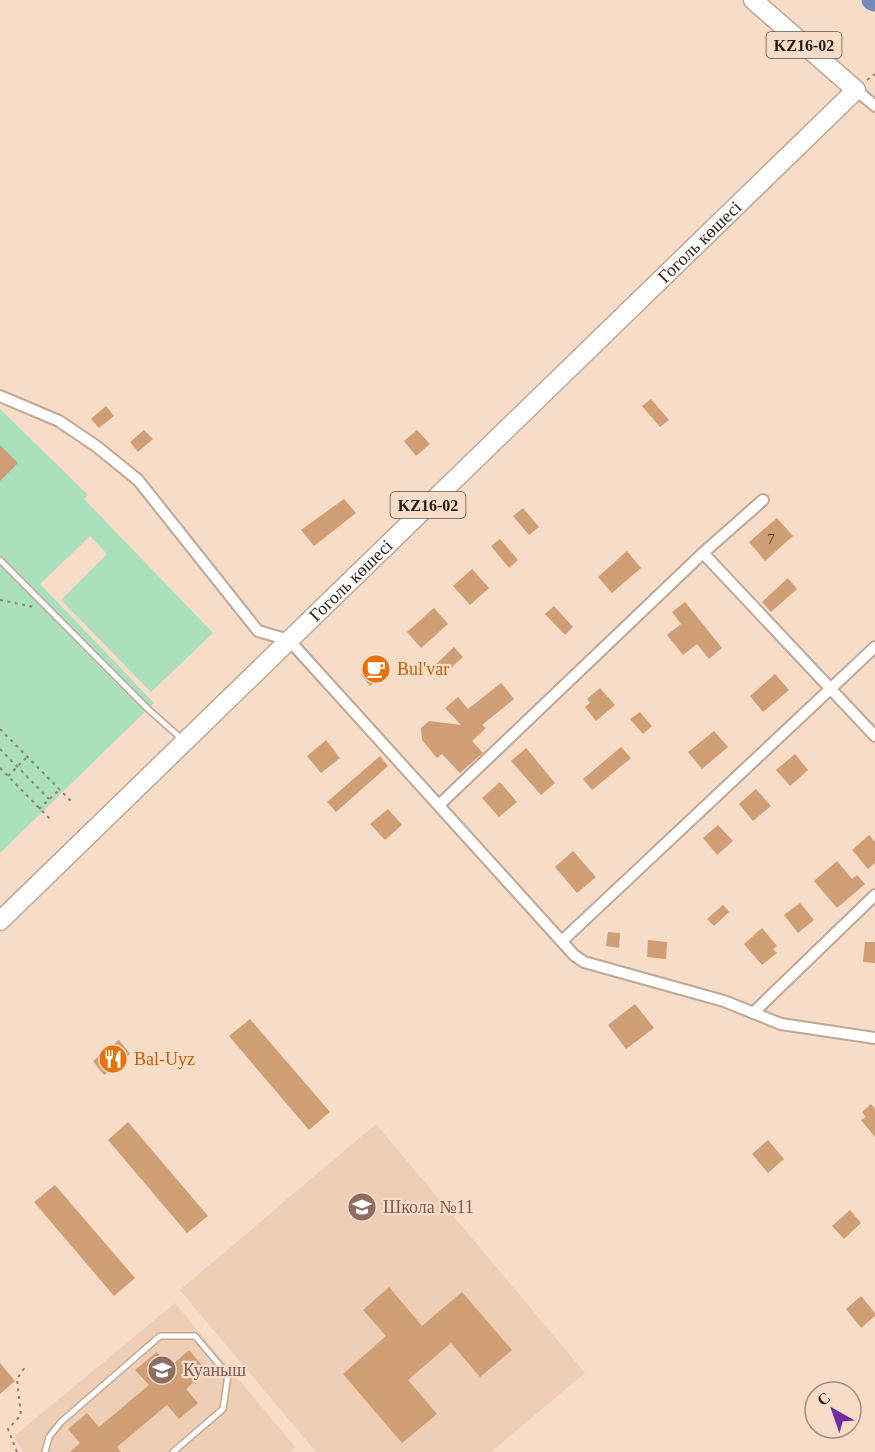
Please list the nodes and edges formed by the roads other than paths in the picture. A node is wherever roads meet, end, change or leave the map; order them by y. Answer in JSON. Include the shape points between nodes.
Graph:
{"nodes":[{"id":1,"x":753,"y":0,"type":"edge"},
{"id":2,"x":856,"y":90,"type":"junction"},
{"id":3,"x":875,"y":106,"type":"edge"},
{"id":4,"x":0,"y":396,"type":"edge"},
{"id":5,"x":763,"y":500,"type":"dead end"},
{"id":6,"x":703,"y":553,"type":"junction"},
{"id":7,"x":0,"y":560,"type":"edge"},
{"id":8,"x":289,"y":640,"type":"junction"},
{"id":9,"x":875,"y":647,"type":"edge"},
{"id":10,"x":830,"y":689,"type":"junction"},
{"id":11,"x":875,"y":736,"type":"edge"},
{"id":12,"x":184,"y":741,"type":"junction"},
{"id":13,"x":439,"y":805,"type":"junction"},
{"id":14,"x":875,"y":895,"type":"edge"},
{"id":15,"x":0,"y":921,"type":"edge"},
{"id":16,"x":562,"y":941,"type":"junction"},
{"id":17,"x":753,"y":1013,"type":"junction"},
{"id":18,"x":875,"y":1038,"type":"edge"},
{"id":19,"x":45,"y":1452,"type":"edge"},
{"id":20,"x":173,"y":1452,"type":"edge"}],
"edges":[{"from":1,"to":2,"type":"main road","number":"KZ16-02"},
{"from":2,"to":3,"type":"street"},
{"from":2,"to":8,"type":"main road","name":"Гоголь көшесі","number":"KZ16-02"},
{"from":4,"to":8,"type":"street","via":[[59,421],[138,480],[258,631]]},
{"from":5,"to":6,"type":"street"},
{"from":6,"to":10,"type":"street"},
{"from":6,"to":13,"type":"street"},
{"from":7,"to":12,"type":"lane"},
{"from":8,"to":12,"type":"main road","name":"Гоголь көшесі","number":"KZ16-02"},
{"from":8,"to":13,"type":"street"},
{"from":9,"to":10,"type":"street"},
{"from":10,"to":11,"type":"street"},
{"from":10,"to":16,"type":"street"},
{"from":12,"to":15,"type":"main road","name":"Гоголь көшесі","number":"KZ16-02"},
{"from":13,"to":16,"type":"street"},
{"from":14,"to":17,"type":"street"},
{"from":16,"to":17,"type":"street","via":[[584,962],[724,1001]]},
{"from":17,"to":18,"type":"street","via":[[781,1024]]},
{"from":19,"to":20,"type":"lane","via":[[49,1437],[61,1422],[160,1336],[195,1336],[228,1376],[224,1409]]}]}
